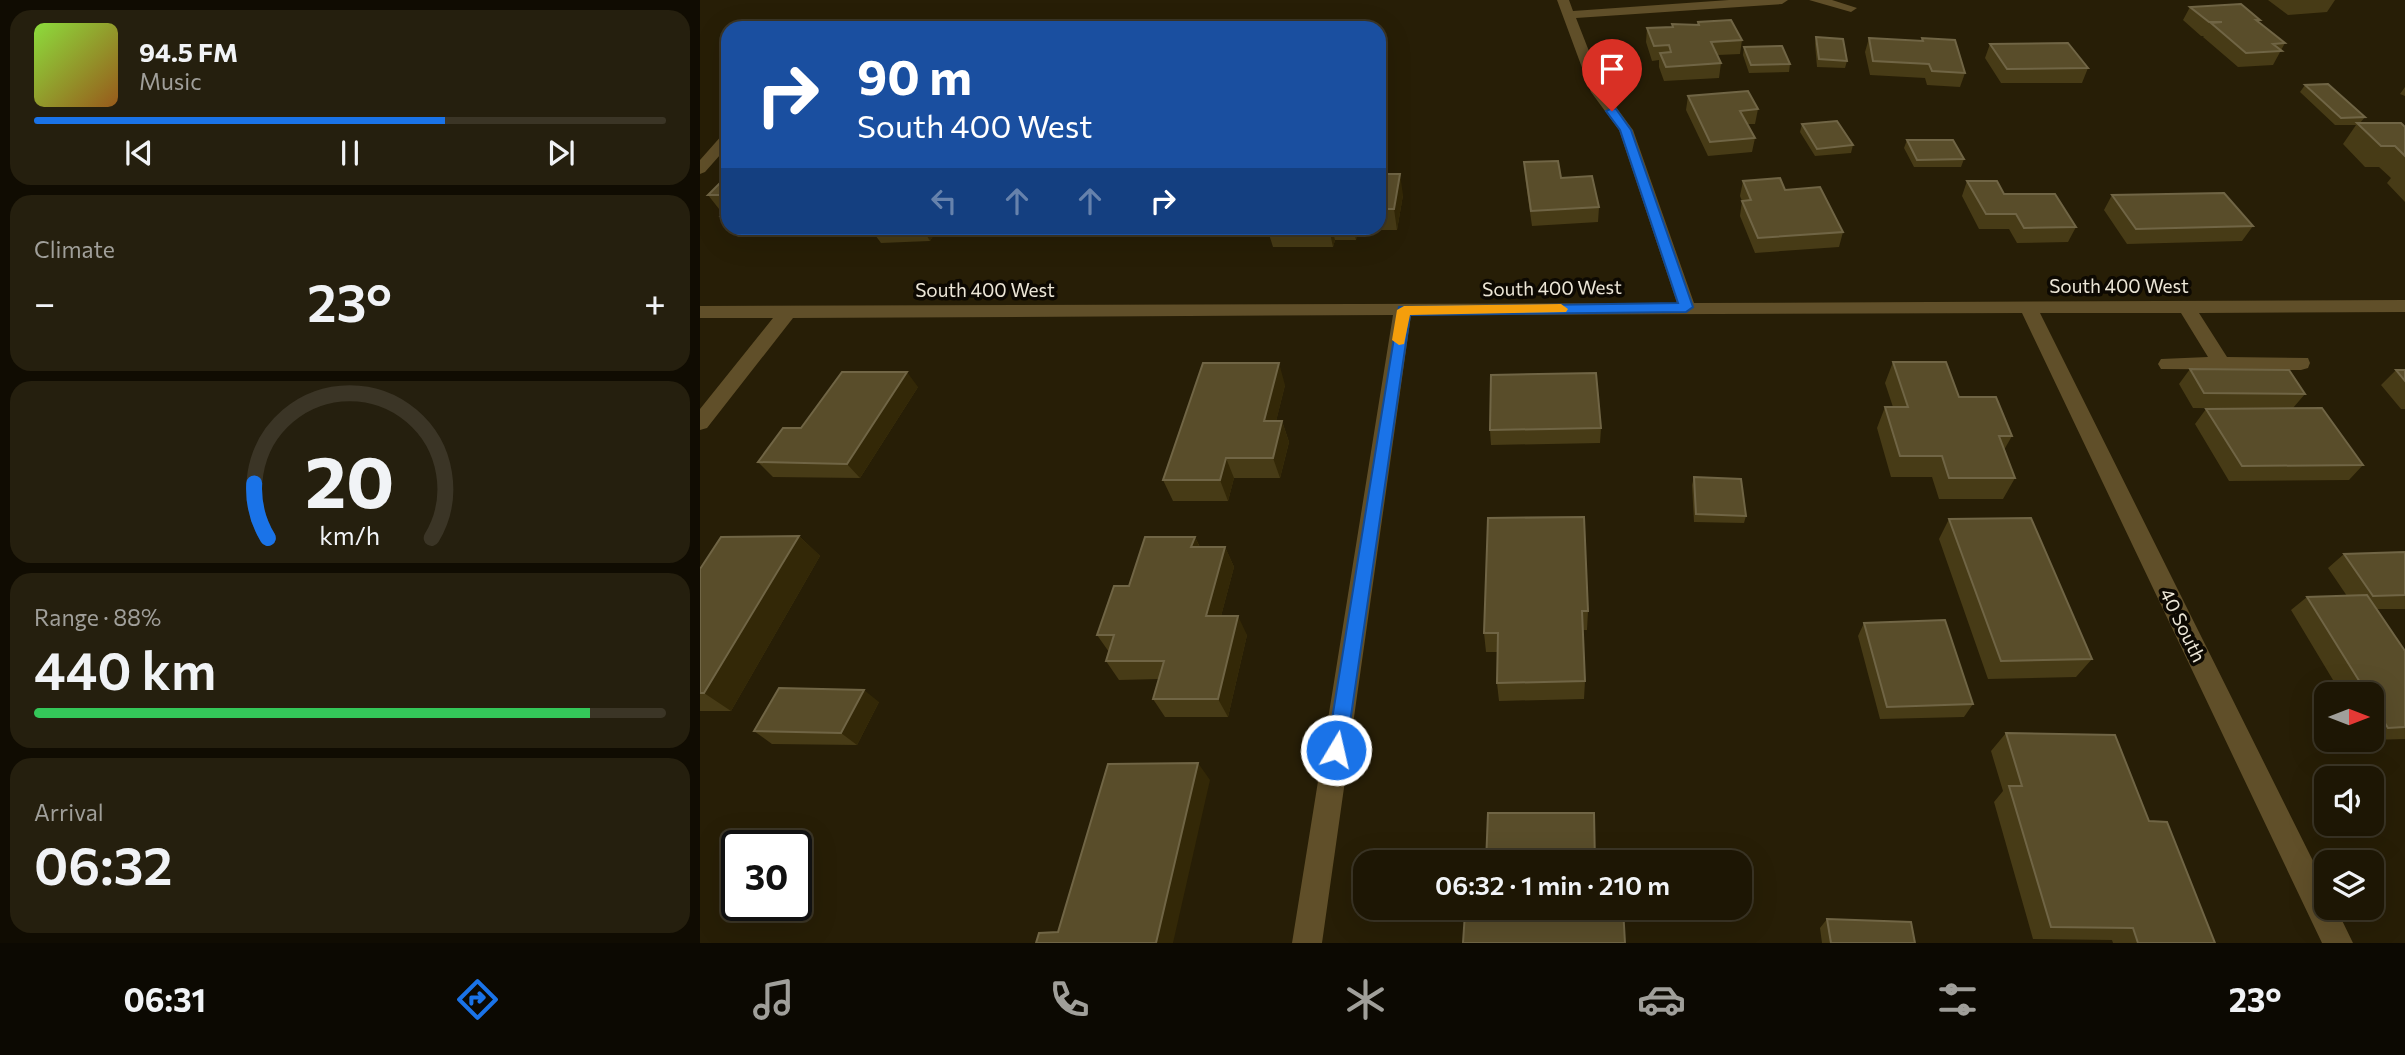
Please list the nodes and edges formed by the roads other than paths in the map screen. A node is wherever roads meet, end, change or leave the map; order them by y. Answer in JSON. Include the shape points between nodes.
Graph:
{"nodes":[{"id":1,"x":1563,"y":0,"type":"edge"},
{"id":2,"x":1782,"y":0,"type":"edge"},
{"id":3,"x":1815,"y":0,"type":"edge"},
{"id":4,"x":1851,"y":8,"type":"dead end"},
{"id":5,"x":1569,"y":15,"type":"junction"},
{"id":6,"x":721,"y":145,"type":"edge"},
{"id":7,"x":700,"y":169,"type":"edge"},
{"id":8,"x":2405,"y":306,"type":"edge"},
{"id":9,"x":1686,"y":307,"type":"junction"},
{"id":10,"x":2028,"y":307,"type":"junction"},
{"id":11,"x":2186,"y":307,"type":"junction"},
{"id":12,"x":1404,"y":310,"type":"junction"},
{"id":13,"x":788,"y":311,"type":"junction"},
{"id":14,"x":700,"y":312,"type":"edge"},
{"id":15,"x":2301,"y":363,"type":"dead end"},
{"id":16,"x":2168,"y":364,"type":"dead end"},
{"id":17,"x":2222,"y":364,"type":"junction"},
{"id":18,"x":700,"y":423,"type":"edge"},
{"id":19,"x":1307,"y":943,"type":"edge"},
{"id":20,"x":2338,"y":943,"type":"edge"}],
"edges":[{"from":1,"to":5,"type":"street"},
{"from":2,"to":5,"type":"street"},
{"from":3,"to":4,"type":"street"},
{"from":5,"to":9,"type":"street","via":[[1598,92],[1626,130]]},
{"from":6,"to":7,"type":"street"},
{"from":8,"to":11,"type":"street","name":"South 400 West"},
{"from":9,"to":10,"type":"street","name":"South 400 West"},
{"from":9,"to":12,"type":"street","name":"South 400 West"},
{"from":10,"to":11,"type":"street","name":"South 400 West"},
{"from":10,"to":20,"type":"street","name":"40 South"},
{"from":11,"to":17,"type":"street"},
{"from":12,"to":13,"type":"street","name":"South 400 West"},
{"from":12,"to":19,"type":"street"},
{"from":13,"to":14,"type":"street","name":"South 400 West"},
{"from":13,"to":18,"type":"street"},
{"from":15,"to":17,"type":"street"},
{"from":16,"to":17,"type":"street"}]}
